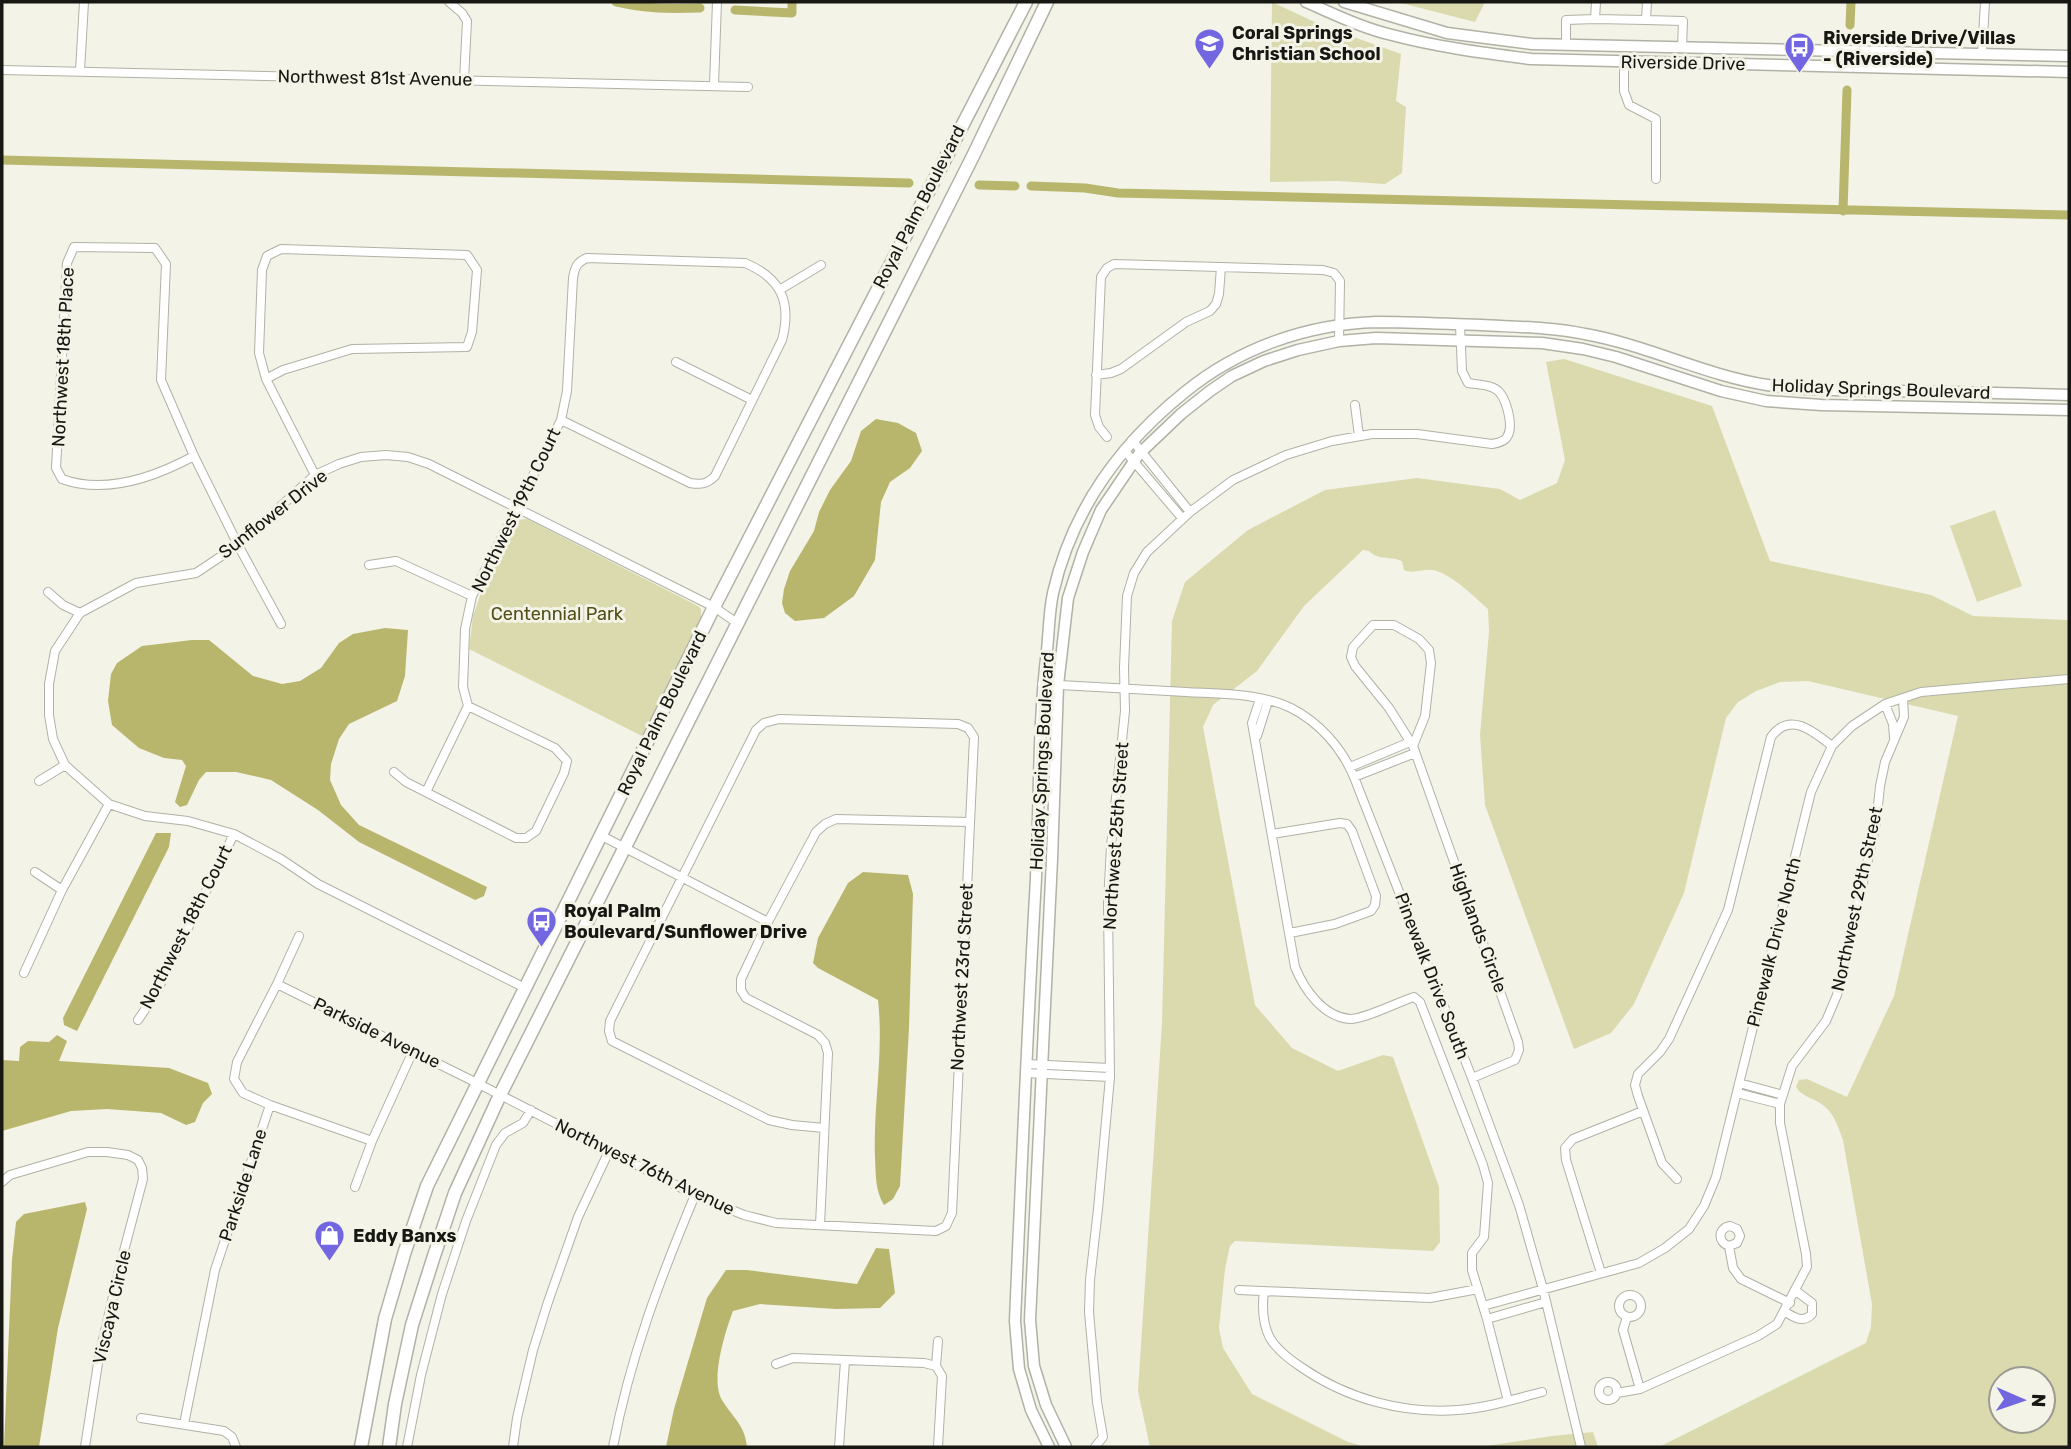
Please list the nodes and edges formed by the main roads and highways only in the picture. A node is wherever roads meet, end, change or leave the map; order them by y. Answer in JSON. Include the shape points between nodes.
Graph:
{"nodes":[{"id":1,"x":1026,"y":2,"type":"edge"},
{"id":2,"x":1047,"y":2,"type":"edge"},
{"id":3,"x":361,"y":1447,"type":"edge"},
{"id":4,"x":388,"y":1447,"type":"edge"}],
"edges":[{"from":1,"to":3,"type":"main road","name":"Royal Palm Boulevard","via":[[715,607],[427,1186],[385,1319]]},
{"from":2,"to":4,"type":"main road","name":"Royal Palm Boulevard","via":[[500,1095],[455,1194],[433,1259],[412,1325]]}]}
